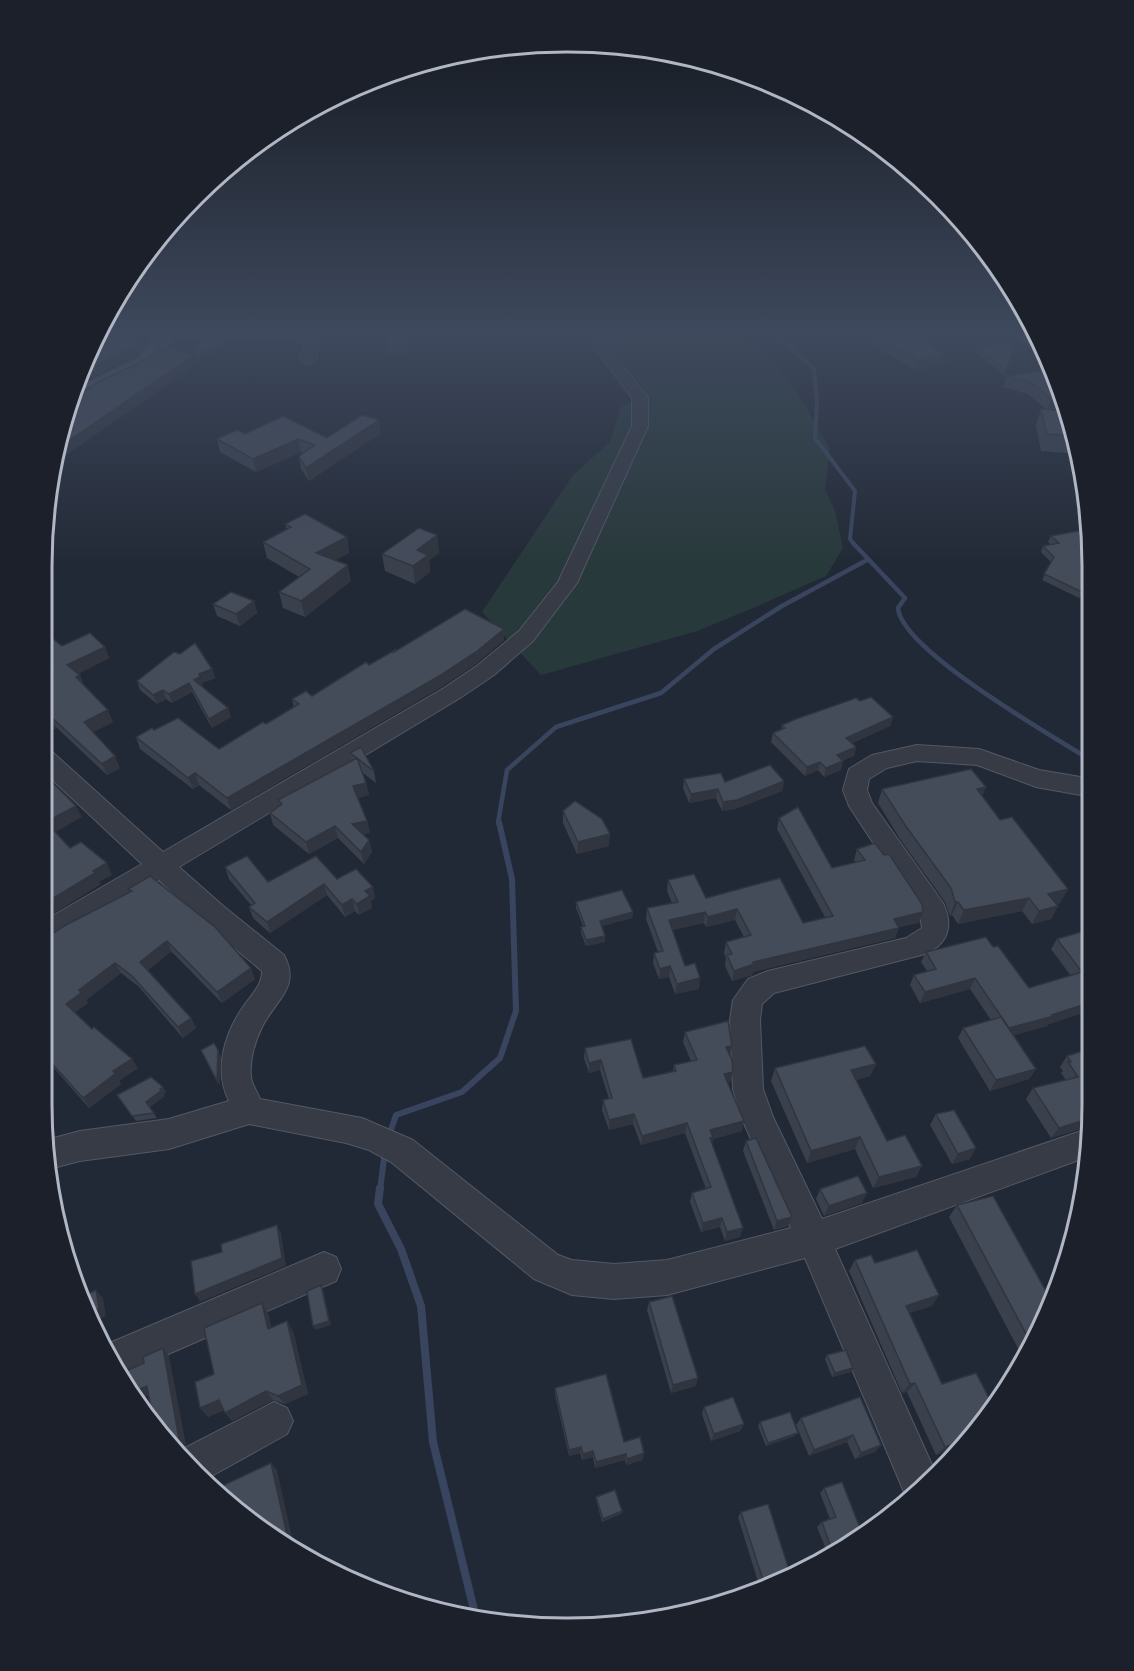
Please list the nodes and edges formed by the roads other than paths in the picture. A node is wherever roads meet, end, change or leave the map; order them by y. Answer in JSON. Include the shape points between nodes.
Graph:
{"nodes":[{"id":1,"x":640,"y":409,"type":"edge"},
{"id":2,"x":52,"y":763,"type":"edge"},
{"id":3,"x":1082,"y":786,"type":"edge"},
{"id":4,"x":160,"y":867,"type":"junction"},
{"id":5,"x":52,"y":930,"type":"edge"},
{"id":6,"x":249,"y":1110,"type":"junction"},
{"id":7,"x":1079,"y":1145,"type":"edge"},
{"id":8,"x":55,"y":1152,"type":"edge"},
{"id":9,"x":814,"y":1240,"type":"junction"},
{"id":10,"x":324,"y":1269,"type":"dead end"},
{"id":11,"x":119,"y":1357,"type":"edge"},
{"id":12,"x":274,"y":1421,"type":"dead end"},
{"id":13,"x":198,"y":1462,"type":"edge"},
{"id":14,"x":918,"y":1480,"type":"edge"}],
"edges":[{"from":1,"to":4,"type":"street","via":[[640,426],[628,456],[567,583],[525,636],[452,693]]},
{"from":2,"to":4,"type":"street"},
{"from":3,"to":9,"type":"street","via":[[1036,778],[979,758],[918,753],[880,761],[858,775],[855,790],[861,806],[928,902],[937,925],[927,942],[768,983],[748,1000],[748,1089]]},
{"from":4,"to":5,"type":"street"},
{"from":4,"to":6,"type":"street","via":[[276,968],[274,984],[253,1015],[237,1055],[237,1083]]},
{"from":6,"to":8,"type":"street","via":[[170,1134],[94,1141]]},
{"from":6,"to":9,"type":"street","via":[[379,1138],[402,1151],[546,1267],[567,1277],[659,1279]]},
{"from":7,"to":9,"type":"street"},
{"from":9,"to":14,"type":"street"},
{"from":10,"to":11,"type":"street"},
{"from":12,"to":13,"type":"street"}]}
